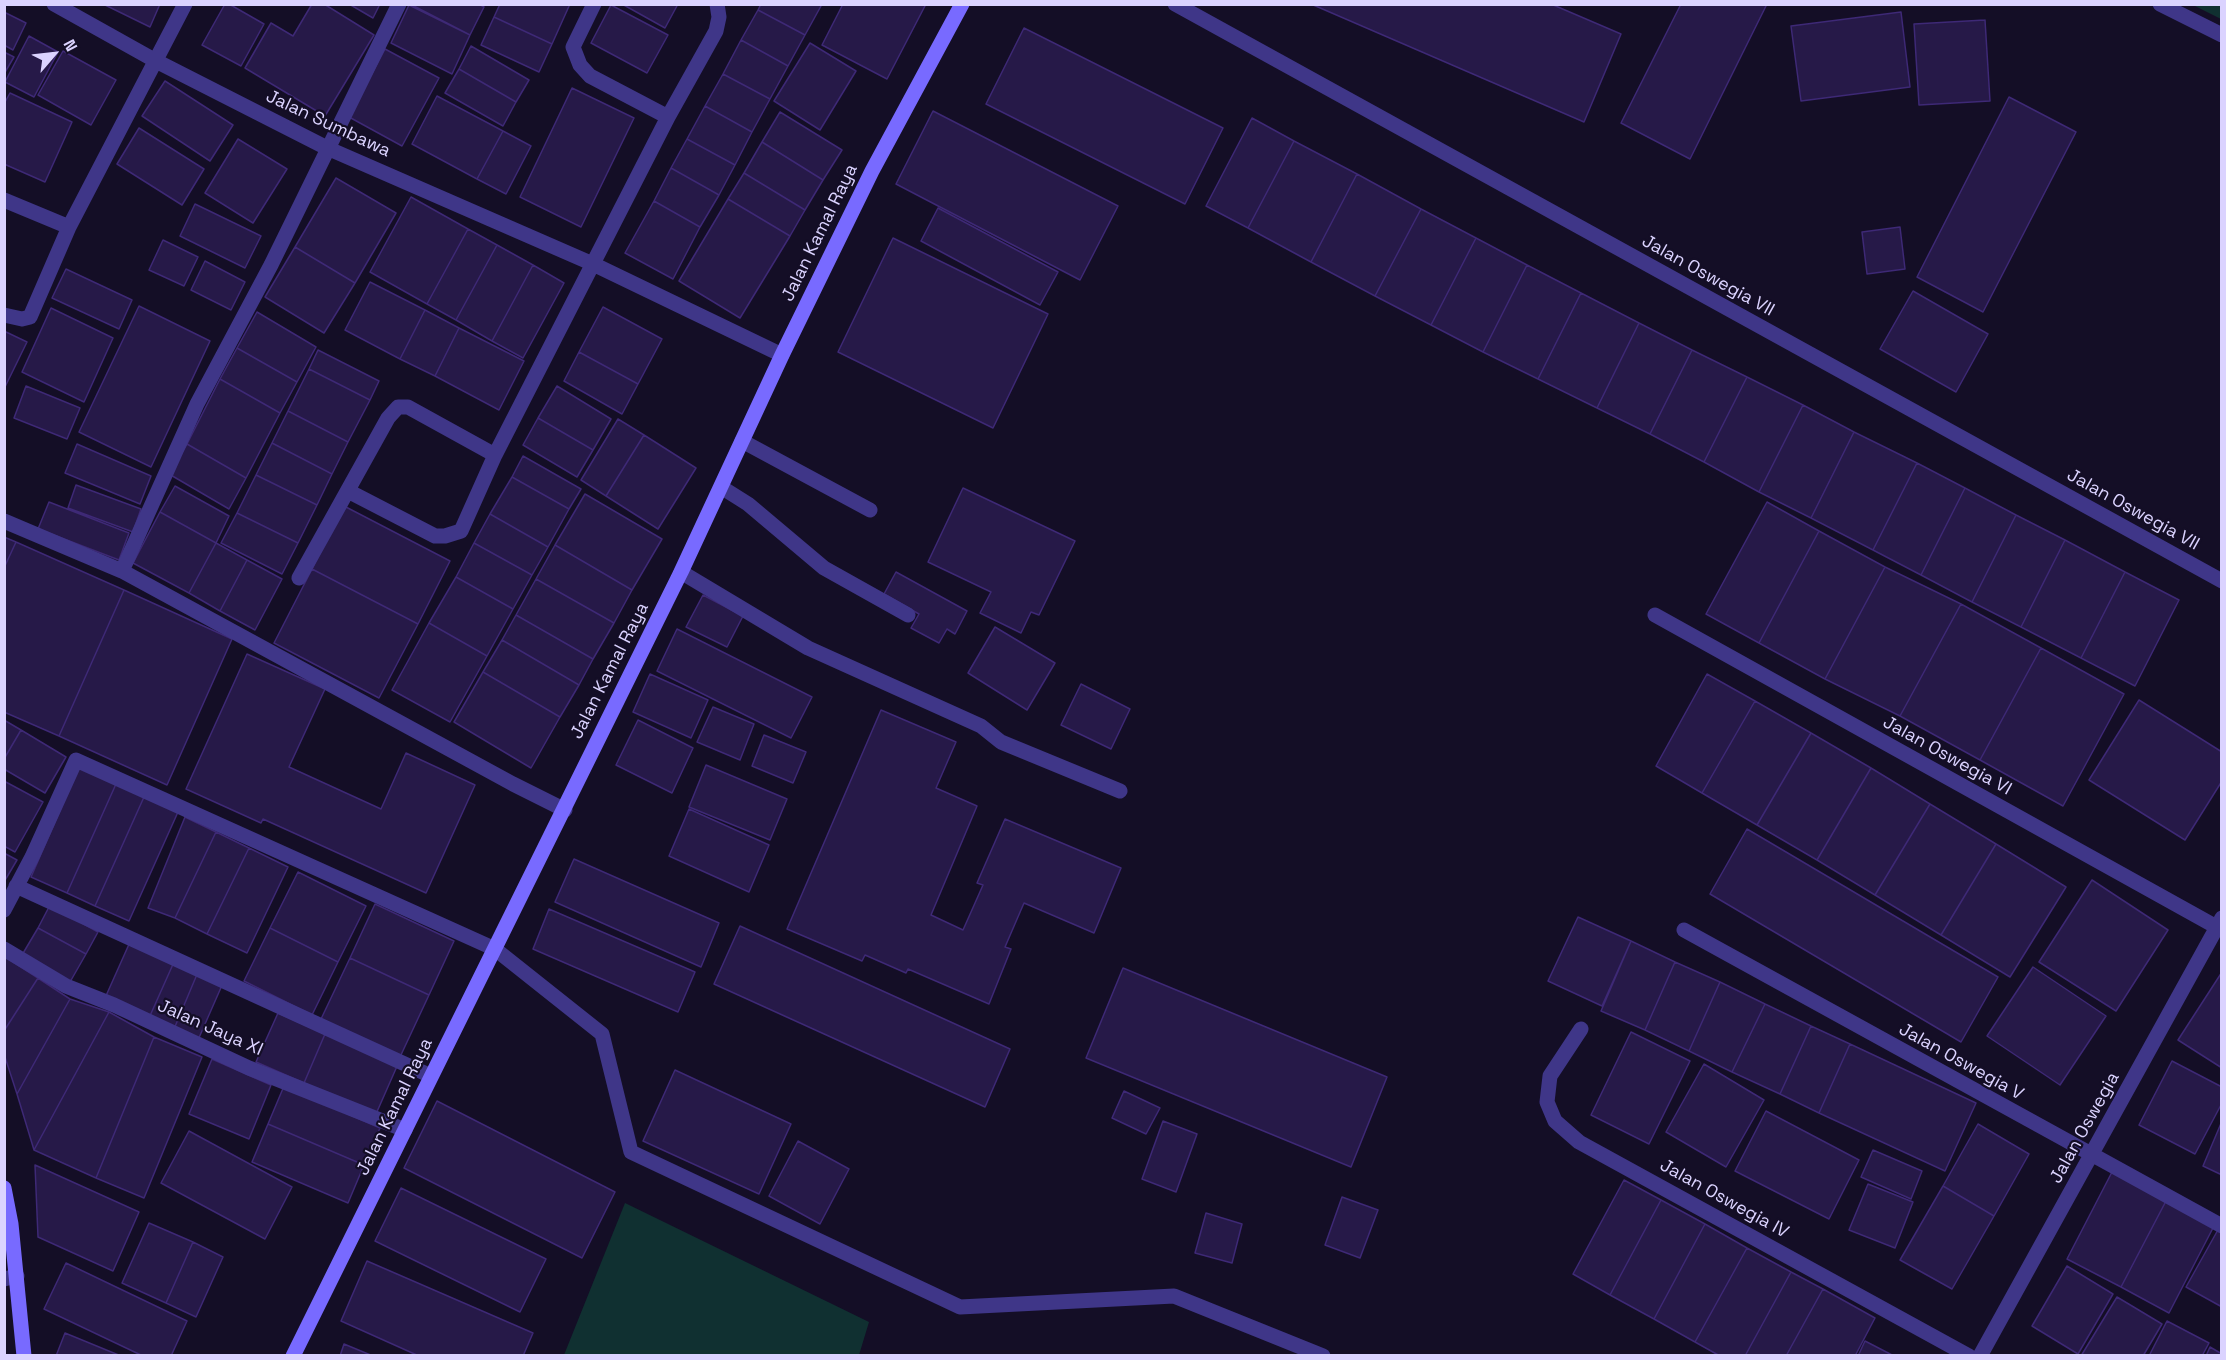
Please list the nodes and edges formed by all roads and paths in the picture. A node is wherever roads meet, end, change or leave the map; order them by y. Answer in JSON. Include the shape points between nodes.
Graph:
{"nodes":[{"id":1,"x":54,"y":4,"type":"edge"},
{"id":2,"x":185,"y":4,"type":"edge"},
{"id":3,"x":399,"y":4,"type":"edge"},
{"id":4,"x":594,"y":4,"type":"edge"},
{"id":5,"x":717,"y":4,"type":"edge"},
{"id":6,"x":962,"y":4,"type":"edge"},
{"id":7,"x":1175,"y":4,"type":"edge"},
{"id":8,"x":2160,"y":4,"type":"edge"},
{"id":9,"x":2222,"y":35,"type":"edge"},
{"id":10,"x":156,"y":61,"type":"junction"},
{"id":11,"x":668,"y":117,"type":"junction"},
{"id":12,"x":327,"y":148,"type":"junction"},
{"id":13,"x":4,"y":200,"type":"edge"},
{"id":14,"x":69,"y":227,"type":"junction"},
{"id":15,"x":593,"y":264,"type":"junction"},
{"id":16,"x":4,"y":315,"type":"edge"},
{"id":17,"x":782,"y":355,"type":"junction"},
{"id":18,"x":742,"y":441,"type":"junction"},
{"id":19,"x":495,"y":455,"type":"junction"},
{"id":20,"x":721,"y":487,"type":"junction"},
{"id":21,"x":348,"y":491,"type":"junction"},
{"id":22,"x":870,"y":510,"type":"dead end"},
{"id":23,"x":4,"y":521,"type":"edge"},
{"id":24,"x":122,"y":571,"type":"junction"},
{"id":25,"x":681,"y":572,"type":"junction"},
{"id":26,"x":299,"y":578,"type":"dead end"},
{"id":27,"x":2222,"y":581,"type":"edge"},
{"id":28,"x":908,"y":615,"type":"dead end"},
{"id":29,"x":1654,"y":615,"type":"dead end"},
{"id":30,"x":1120,"y":791,"type":"dead end"},
{"id":31,"x":565,"y":810,"type":"junction"},
{"id":32,"x":16,"y":886,"type":"junction"},
{"id":33,"x":4,"y":910,"type":"edge"},
{"id":34,"x":2220,"y":925,"type":"edge"},
{"id":35,"x":1683,"y":930,"type":"dead end"},
{"id":36,"x":4,"y":949,"type":"edge"},
{"id":37,"x":495,"y":949,"type":"junction"},
{"id":38,"x":1581,"y":1029,"type":"dead end"},
{"id":39,"x":431,"y":1076,"type":"junction"},
{"id":40,"x":405,"y":1130,"type":"junction"},
{"id":41,"x":2091,"y":1156,"type":"junction"},
{"id":42,"x":4,"y":1188,"type":"edge"},
{"id":43,"x":8,"y":1224,"type":"edge"},
{"id":44,"x":2222,"y":1226,"type":"edge"},
{"id":45,"x":11,"y":1278,"type":"edge"},
{"id":46,"x":24,"y":1356,"type":"edge"},
{"id":47,"x":293,"y":1356,"type":"edge"},
{"id":48,"x":1323,"y":1356,"type":"edge"},
{"id":49,"x":1969,"y":1356,"type":"edge"},
{"id":50,"x":1980,"y":1356,"type":"edge"}],
"edges":[{"from":1,"to":10,"type":"street","name":"Jalan Sumbawa"},
{"from":2,"to":10,"type":"street"},
{"from":3,"to":12,"type":"street"},
{"from":4,"to":11,"type":"street","via":[[573,47],[580,65],[590,76]]},
{"from":5,"to":11,"type":"street","via":[[716,31]]},
{"from":6,"to":17,"type":"main road","name":"Jalan Kamal Raya","via":[[872,171]]},
{"from":7,"to":27,"type":"street","name":"Jalan Oswegia VII"},
{"from":8,"to":9,"type":"street"},
{"from":10,"to":12,"type":"street","name":"Jalan Sumbawa"},
{"from":10,"to":14,"type":"street"},
{"from":11,"to":15,"type":"street"},
{"from":12,"to":15,"type":"street","name":"Jalan Sumbawa"},
{"from":12,"to":24,"type":"street","via":[[271,265],[196,404]]},
{"from":13,"to":14,"type":"street"},
{"from":14,"to":16,"type":"street","via":[[30,317]]},
{"from":15,"to":17,"type":"street","name":"Jalan Sumbawa"},
{"from":15,"to":19,"type":"street"},
{"from":17,"to":18,"type":"main road","name":"Jalan Kamal Raya"},
{"from":18,"to":20,"type":"main road","name":"Jalan Kamal Raya"},
{"from":18,"to":22,"type":"street"},
{"from":19,"to":21,"type":"street","via":[[461,531],[453,534],[435,536]]},
{"from":19,"to":21,"type":"street","via":[[408,407],[398,406]]},
{"from":20,"to":25,"type":"main road","name":"Jalan Kamal Raya"},
{"from":20,"to":28,"type":"street","via":[[748,504],[824,568]]},
{"from":21,"to":26,"type":"street"},
{"from":23,"to":24,"type":"street"},
{"from":24,"to":31,"type":"street"},
{"from":25,"to":30,"type":"street","via":[[808,648],[981,726],[1000,742]]},
{"from":25,"to":31,"type":"main road","name":"Jalan Kamal Raya"},
{"from":29,"to":34,"type":"street","name":"Jalan Oswegia VI"},
{"from":31,"to":37,"type":"main road","name":"Jalan Kamal Raya"},
{"from":32,"to":33,"type":"street"},
{"from":32,"to":37,"type":"street","via":[[76,760]]},
{"from":32,"to":39,"type":"street"},
{"from":34,"to":41,"type":"street","name":"Jalan Oswegia"},
{"from":35,"to":41,"type":"street","name":"Jalan Oswegia V"},
{"from":36,"to":40,"type":"street","name":"Jalan Jaya XI","via":[[66,987],[249,1068]]},
{"from":37,"to":39,"type":"main road","name":"Jalan Kamal Raya"},
{"from":37,"to":48,"type":"street","via":[[602,1034],[631,1152],[960,1307],[1174,1296]]},
{"from":38,"to":49,"type":"street","name":"Jalan Oswegia IV","via":[[1550,1076],[1547,1102],[1555,1120],[1579,1142]]},
{"from":39,"to":40,"type":"main road","name":"Jalan Kamal Raya"},
{"from":40,"to":47,"type":"main road","name":"Jalan Kamal Raya"},
{"from":41,"to":44,"type":"street","name":"Jalan Oswegia V"},
{"from":41,"to":50,"type":"street","name":"Jalan Oswegia"},
{"from":42,"to":43,"type":"main road"},
{"from":43,"to":45,"type":"main road"},
{"from":45,"to":46,"type":"main road"}]}
